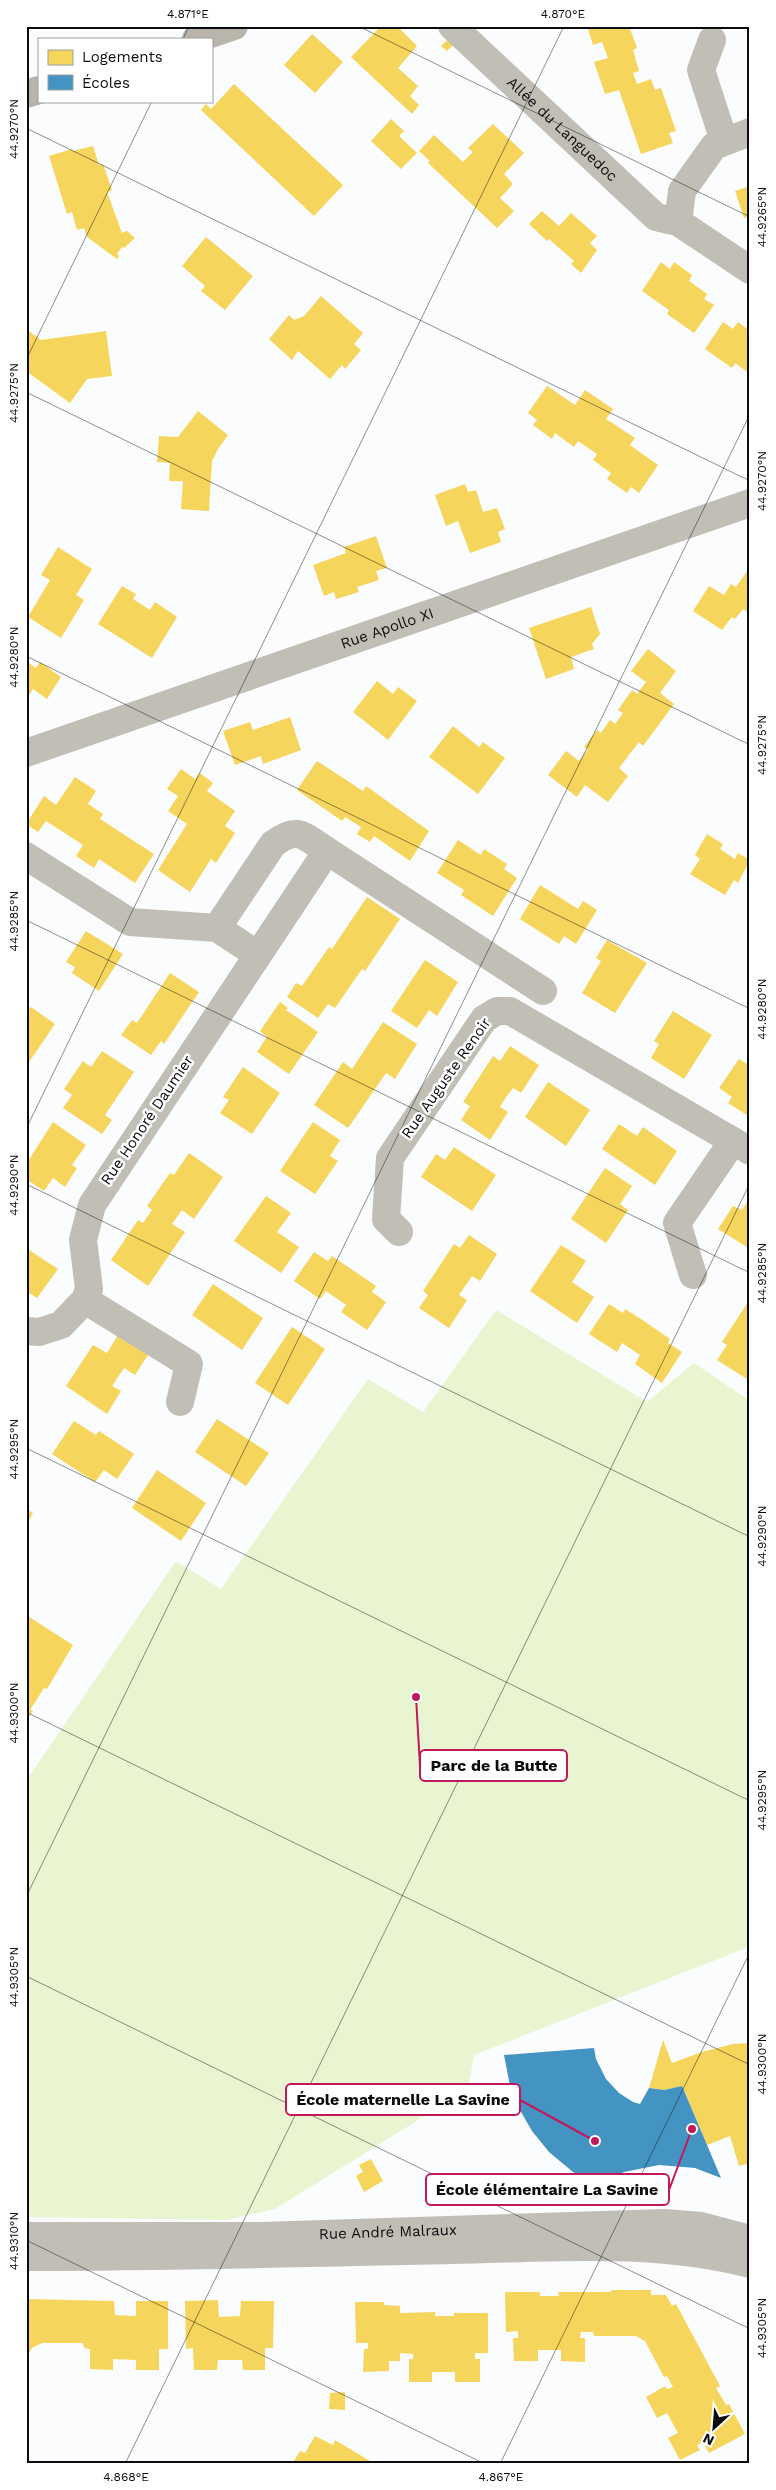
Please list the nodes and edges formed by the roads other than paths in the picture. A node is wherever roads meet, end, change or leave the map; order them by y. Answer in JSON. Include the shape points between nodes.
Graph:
{"nodes":[{"id":1,"x":234,"y":26,"type":"edge"},
{"id":2,"x":452,"y":26,"type":"edge"},
{"id":3,"x":199,"y":38,"type":"edge"},
{"id":4,"x":712,"y":40,"type":"dead end"},
{"id":5,"x":38,"y":90,"type":"edge"},
{"id":6,"x":26,"y":94,"type":"edge"},
{"id":7,"x":750,"y":132,"type":"edge"},
{"id":8,"x":724,"y":141,"type":"junction"},
{"id":9,"x":678,"y":222,"type":"junction"},
{"id":10,"x":750,"y":270,"type":"edge"},
{"id":11,"x":750,"y":503,"type":"edge"},
{"id":12,"x":26,"y":753,"type":"edge"},
{"id":13,"x":327,"y":851,"type":"junction"},
{"id":14,"x":26,"y":856,"type":"edge"},
{"id":15,"x":217,"y":928,"type":"junction"},
{"id":16,"x":258,"y":955,"type":"junction"},
{"id":17,"x":543,"y":991,"type":"dead end"},
{"id":18,"x":741,"y":1146,"type":"edge"},
{"id":19,"x":399,"y":1232,"type":"dead end"},
{"id":20,"x":693,"y":1275,"type":"dead end"},
{"id":21,"x":85,"y":1300,"type":"junction"},
{"id":22,"x":26,"y":1331,"type":"edge"},
{"id":23,"x":180,"y":1402,"type":"dead end"},
{"id":24,"x":26,"y":2236,"type":"edge"},
{"id":25,"x":750,"y":2239,"type":"edge"},
{"id":26,"x":26,"y":2257,"type":"edge"},
{"id":27,"x":750,"y":2264,"type":"edge"}],
"edges":[{"from":1,"to":3,"type":"main road"},
{"from":2,"to":9,"type":"street","name":"Allée du Languedoc","via":[[656,217]]},
{"from":4,"to":8,"type":"street","via":[[701,70]]},
{"from":5,"to":6,"type":"main road"},
{"from":7,"to":8,"type":"street"},
{"from":8,"to":9,"type":"street","via":[[714,146],[682,191]]},
{"from":9,"to":10,"type":"street","name":"Allée du Languedoc"},
{"from":11,"to":12,"type":"street","name":"Rue Apollo XI"},
{"from":13,"to":15,"type":"street","via":[[302,834],[286,834],[273,844]]},
{"from":13,"to":16,"type":"street","name":"Rue Honoré Daumier"},
{"from":13,"to":17,"type":"street"},
{"from":14,"to":15,"type":"street","via":[[130,922]]},
{"from":15,"to":16,"type":"street"},
{"from":16,"to":21,"type":"street","name":"Rue Honoré Daumier","via":[[92,1205],[83,1240],[89,1289]]},
{"from":18,"to":19,"type":"street","name":"Rue Auguste Renoir","via":[[510,1011],[497,1010],[484,1019],[390,1158],[386,1219]]},
{"from":18,"to":20,"type":"street","name":"Rue Auguste Renoir","via":[[677,1223]]},
{"from":21,"to":22,"type":"street","via":[[61,1325],[39,1332]]},
{"from":21,"to":23,"type":"street","via":[[189,1364]]},
{"from":24,"to":25,"type":"street","name":"Rue André Malraux","via":[[262,2236],[665,2223],[701,2226]]},
{"from":26,"to":27,"type":"street","name":"Rue André Malraux","via":[[305,2255],[592,2247],[696,2252]]}]}
